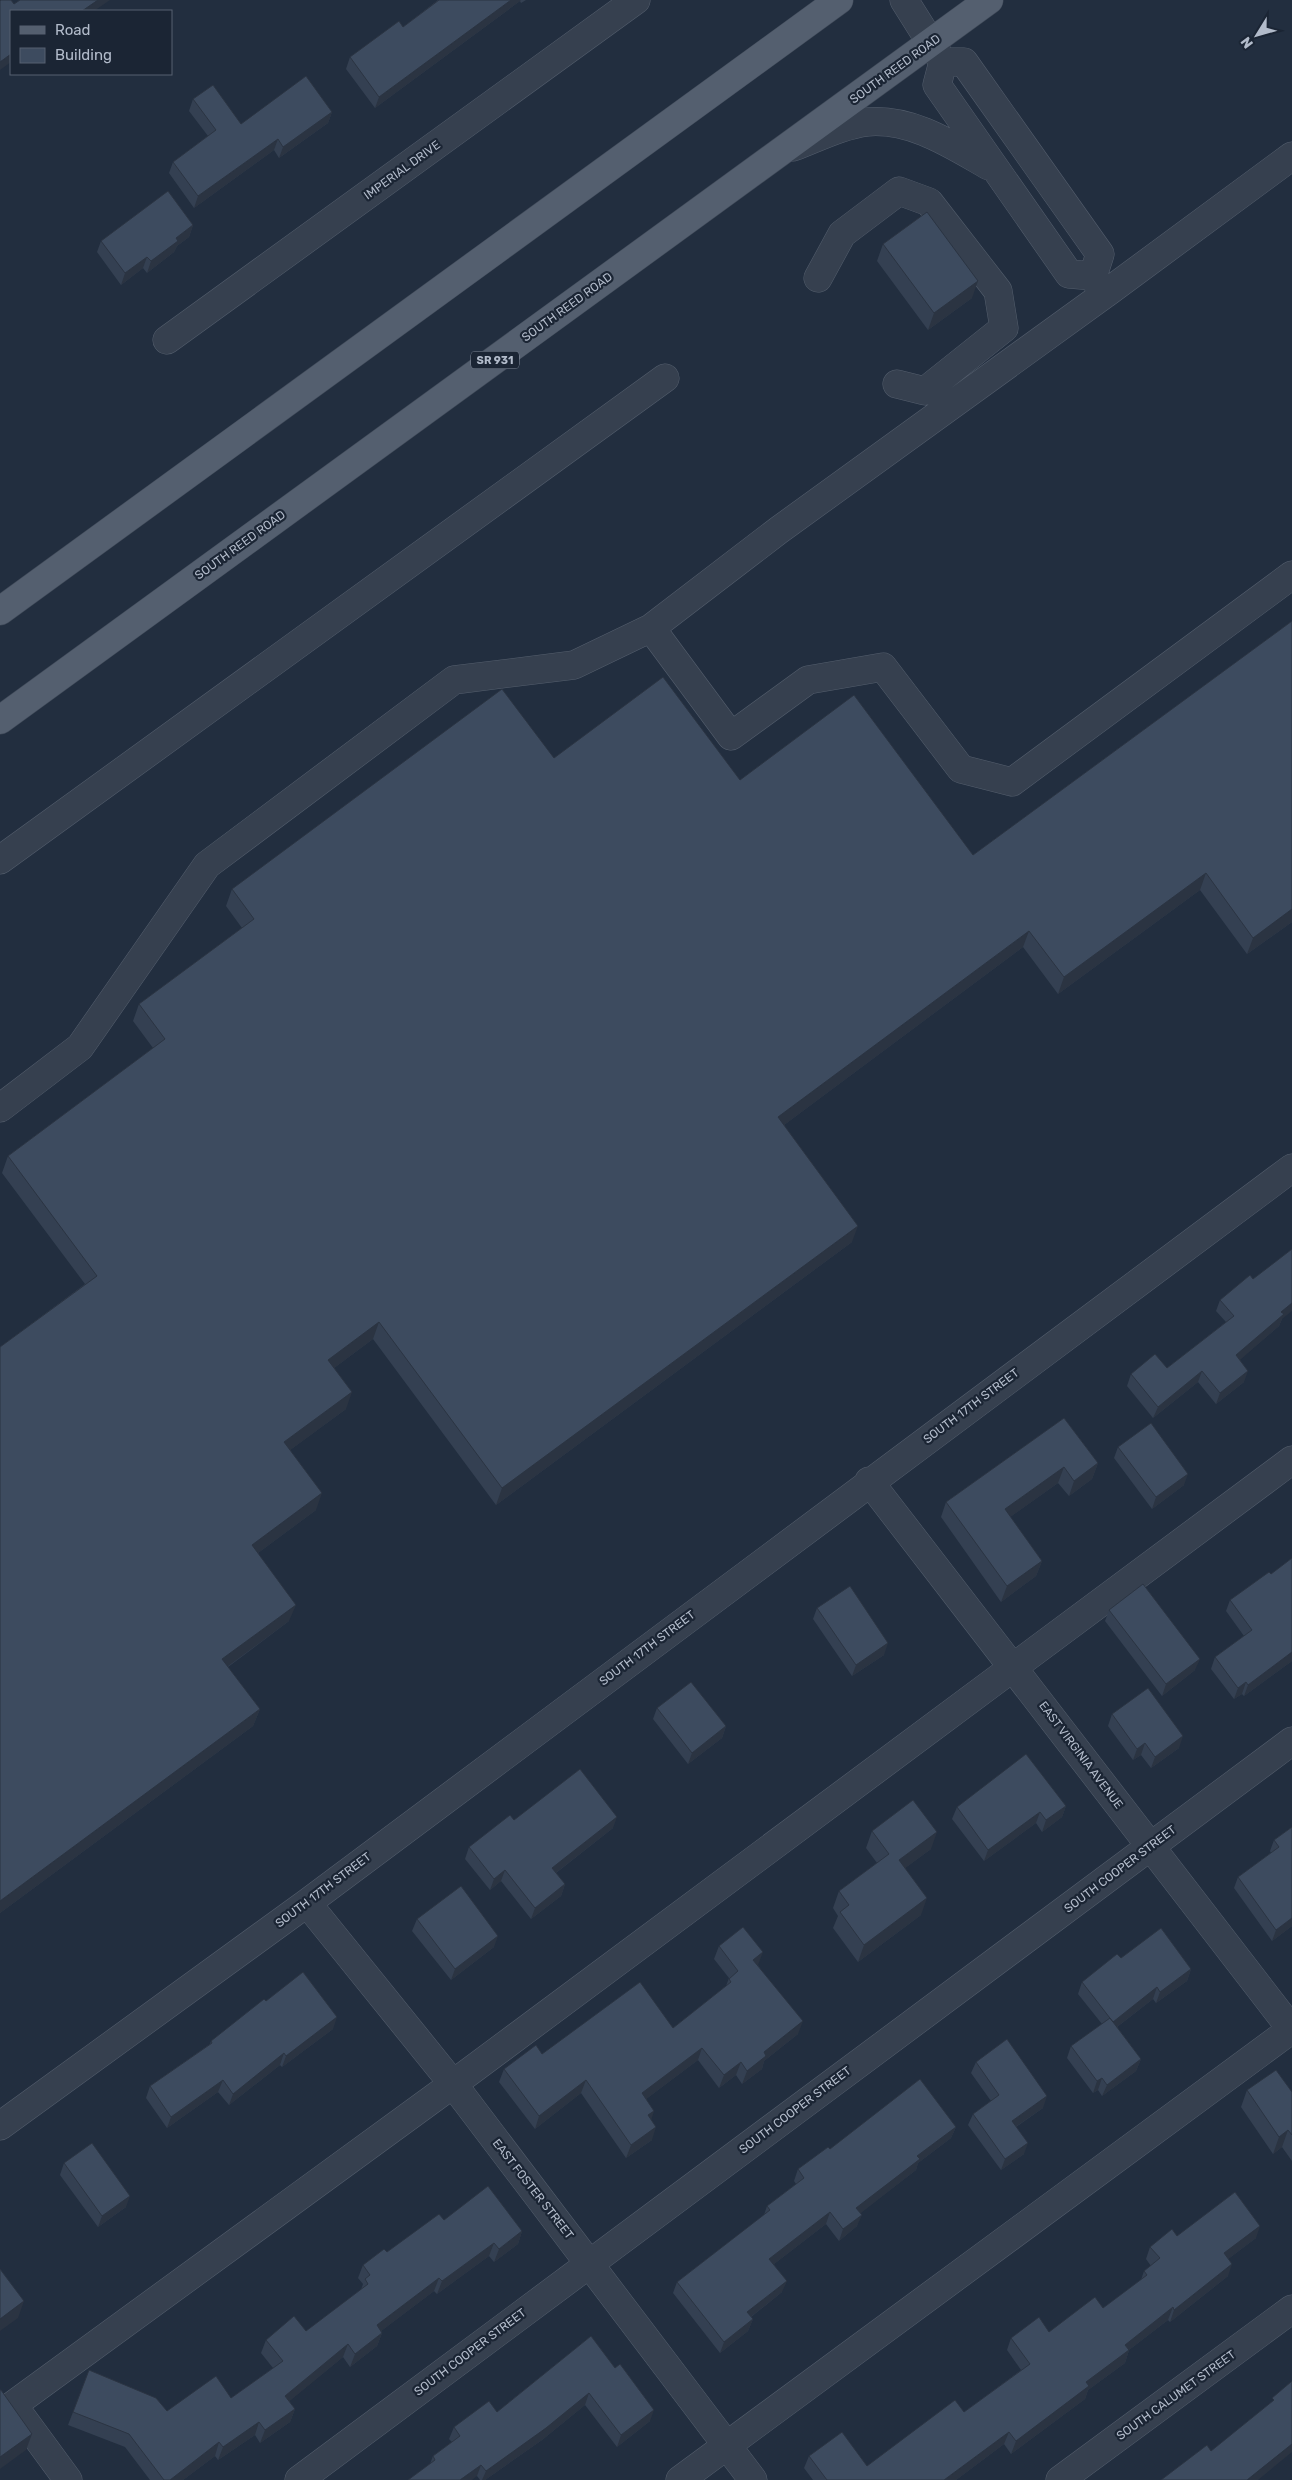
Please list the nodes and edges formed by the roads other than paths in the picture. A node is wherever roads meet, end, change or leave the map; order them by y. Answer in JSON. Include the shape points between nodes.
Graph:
{"nodes":[{"id":1,"x":636,"y":0,"type":"edge"},
{"id":2,"x":839,"y":0,"type":"edge"},
{"id":3,"x":904,"y":0,"type":"edge"},
{"id":4,"x":989,"y":0,"type":"edge"},
{"id":5,"x":938,"y":52,"type":"junction"},
{"id":6,"x":782,"y":151,"type":"junction"},
{"id":7,"x":1292,"y":156,"type":"edge"},
{"id":8,"x":998,"y":172,"type":"junction"},
{"id":9,"x":818,"y":278,"type":"dead end"},
{"id":10,"x":1099,"y":285,"type":"junction"},
{"id":11,"x":167,"y":340,"type":"dead end"},
{"id":12,"x":665,"y":378,"type":"dead end"},
{"id":13,"x":897,"y":384,"type":"dead end"},
{"id":14,"x":1292,"y":575,"type":"edge"},
{"id":15,"x":0,"y":611,"type":"edge"},
{"id":16,"x":651,"y":628,"type":"junction"},
{"id":17,"x":0,"y":720,"type":"edge"},
{"id":18,"x":0,"y":860,"type":"edge"},
{"id":19,"x":0,"y":1108,"type":"edge"},
{"id":20,"x":1292,"y":1168,"type":"edge"},
{"id":21,"x":1292,"y":1460,"type":"edge"},
{"id":22,"x":869,"y":1481,"type":"junction"},
{"id":23,"x":1014,"y":1668,"type":"junction"},
{"id":24,"x":1292,"y":1741,"type":"edge"},
{"id":25,"x":1150,"y":1846,"type":"junction"},
{"id":26,"x":307,"y":1903,"type":"junction"},
{"id":27,"x":1292,"y":2029,"type":"edge"},
{"id":28,"x":452,"y":2084,"type":"junction"},
{"id":29,"x":0,"y":2126,"type":"edge"},
{"id":30,"x":590,"y":2263,"type":"junction"},
{"id":31,"x":1292,"y":2309,"type":"edge"},
{"id":32,"x":726,"y":2447,"type":"junction"},
{"id":33,"x":68,"y":2480,"type":"edge"},
{"id":34,"x":299,"y":2480,"type":"edge"},
{"id":35,"x":680,"y":2480,"type":"edge"},
{"id":36,"x":752,"y":2480,"type":"edge"},
{"id":37,"x":1060,"y":2480,"type":"edge"}],
"edges":[{"from":1,"to":11,"type":"street","name":"IMPERIAL DRIVE"},
{"from":2,"to":15,"type":"main road"},
{"from":3,"to":5,"type":"street"},
{"from":4,"to":5,"type":"main road","name":"SOUTH REED ROAD","number":"SR 931"},
{"from":5,"to":6,"type":"main road","name":"SOUTH REED ROAD","number":"SR 931"},
{"from":5,"to":8,"type":"street","via":[[936,85]]},
{"from":5,"to":10,"type":"street","via":[[964,62],[1100,254]]},
{"from":6,"to":8,"type":"street","via":[[846,127],[886,122],[927,132]]},
{"from":6,"to":17,"type":"main road","name":"SOUTH REED ROAD","number":"SR 931"},
{"from":7,"to":10,"type":"street"},
{"from":8,"to":10,"type":"street","via":[[1069,274]]},
{"from":9,"to":13,"type":"street","via":[[842,234],[899,191],[929,202],[998,291],[1004,328],[925,390]]},
{"from":10,"to":16,"type":"street"},
{"from":12,"to":18,"type":"street"},
{"from":14,"to":16,"type":"street","via":[[1012,782],[961,769],[884,667],[808,680],[731,736]]},
{"from":16,"to":19,"type":"street","via":[[574,665],[454,680],[207,865],[80,1048]]},
{"from":20,"to":22,"type":"street","name":"SOUTH 17TH STREET"},
{"from":21,"to":23,"type":"street"},
{"from":22,"to":23,"type":"street","name":"EAST VIRGINIA AVENUE"},
{"from":22,"to":26,"type":"street","name":"SOUTH 17TH STREET"},
{"from":23,"to":25,"type":"street","name":"EAST VIRGINIA AVENUE"},
{"from":23,"to":28,"type":"street"},
{"from":24,"to":25,"type":"street","name":"SOUTH COOPER STREET"},
{"from":25,"to":27,"type":"street","name":"EAST VIRGINIA AVENUE"},
{"from":25,"to":30,"type":"street","name":"SOUTH COOPER STREET"},
{"from":26,"to":28,"type":"street","name":"EAST FOSTER STREET"},
{"from":26,"to":29,"type":"street","name":"SOUTH 17TH STREET"},
{"from":27,"to":32,"type":"street"},
{"from":28,"to":30,"type":"street","name":"EAST FOSTER STREET"},
{"from":28,"to":33,"type":"street","via":[[13,2405]]},
{"from":30,"to":32,"type":"street","name":"EAST FOSTER STREET"},
{"from":30,"to":34,"type":"street","name":"SOUTH COOPER STREET"},
{"from":31,"to":37,"type":"street","name":"SOUTH CALUMET STREET"},
{"from":32,"to":35,"type":"street"},
{"from":32,"to":36,"type":"street","name":"EAST FOSTER STREET"}]}
